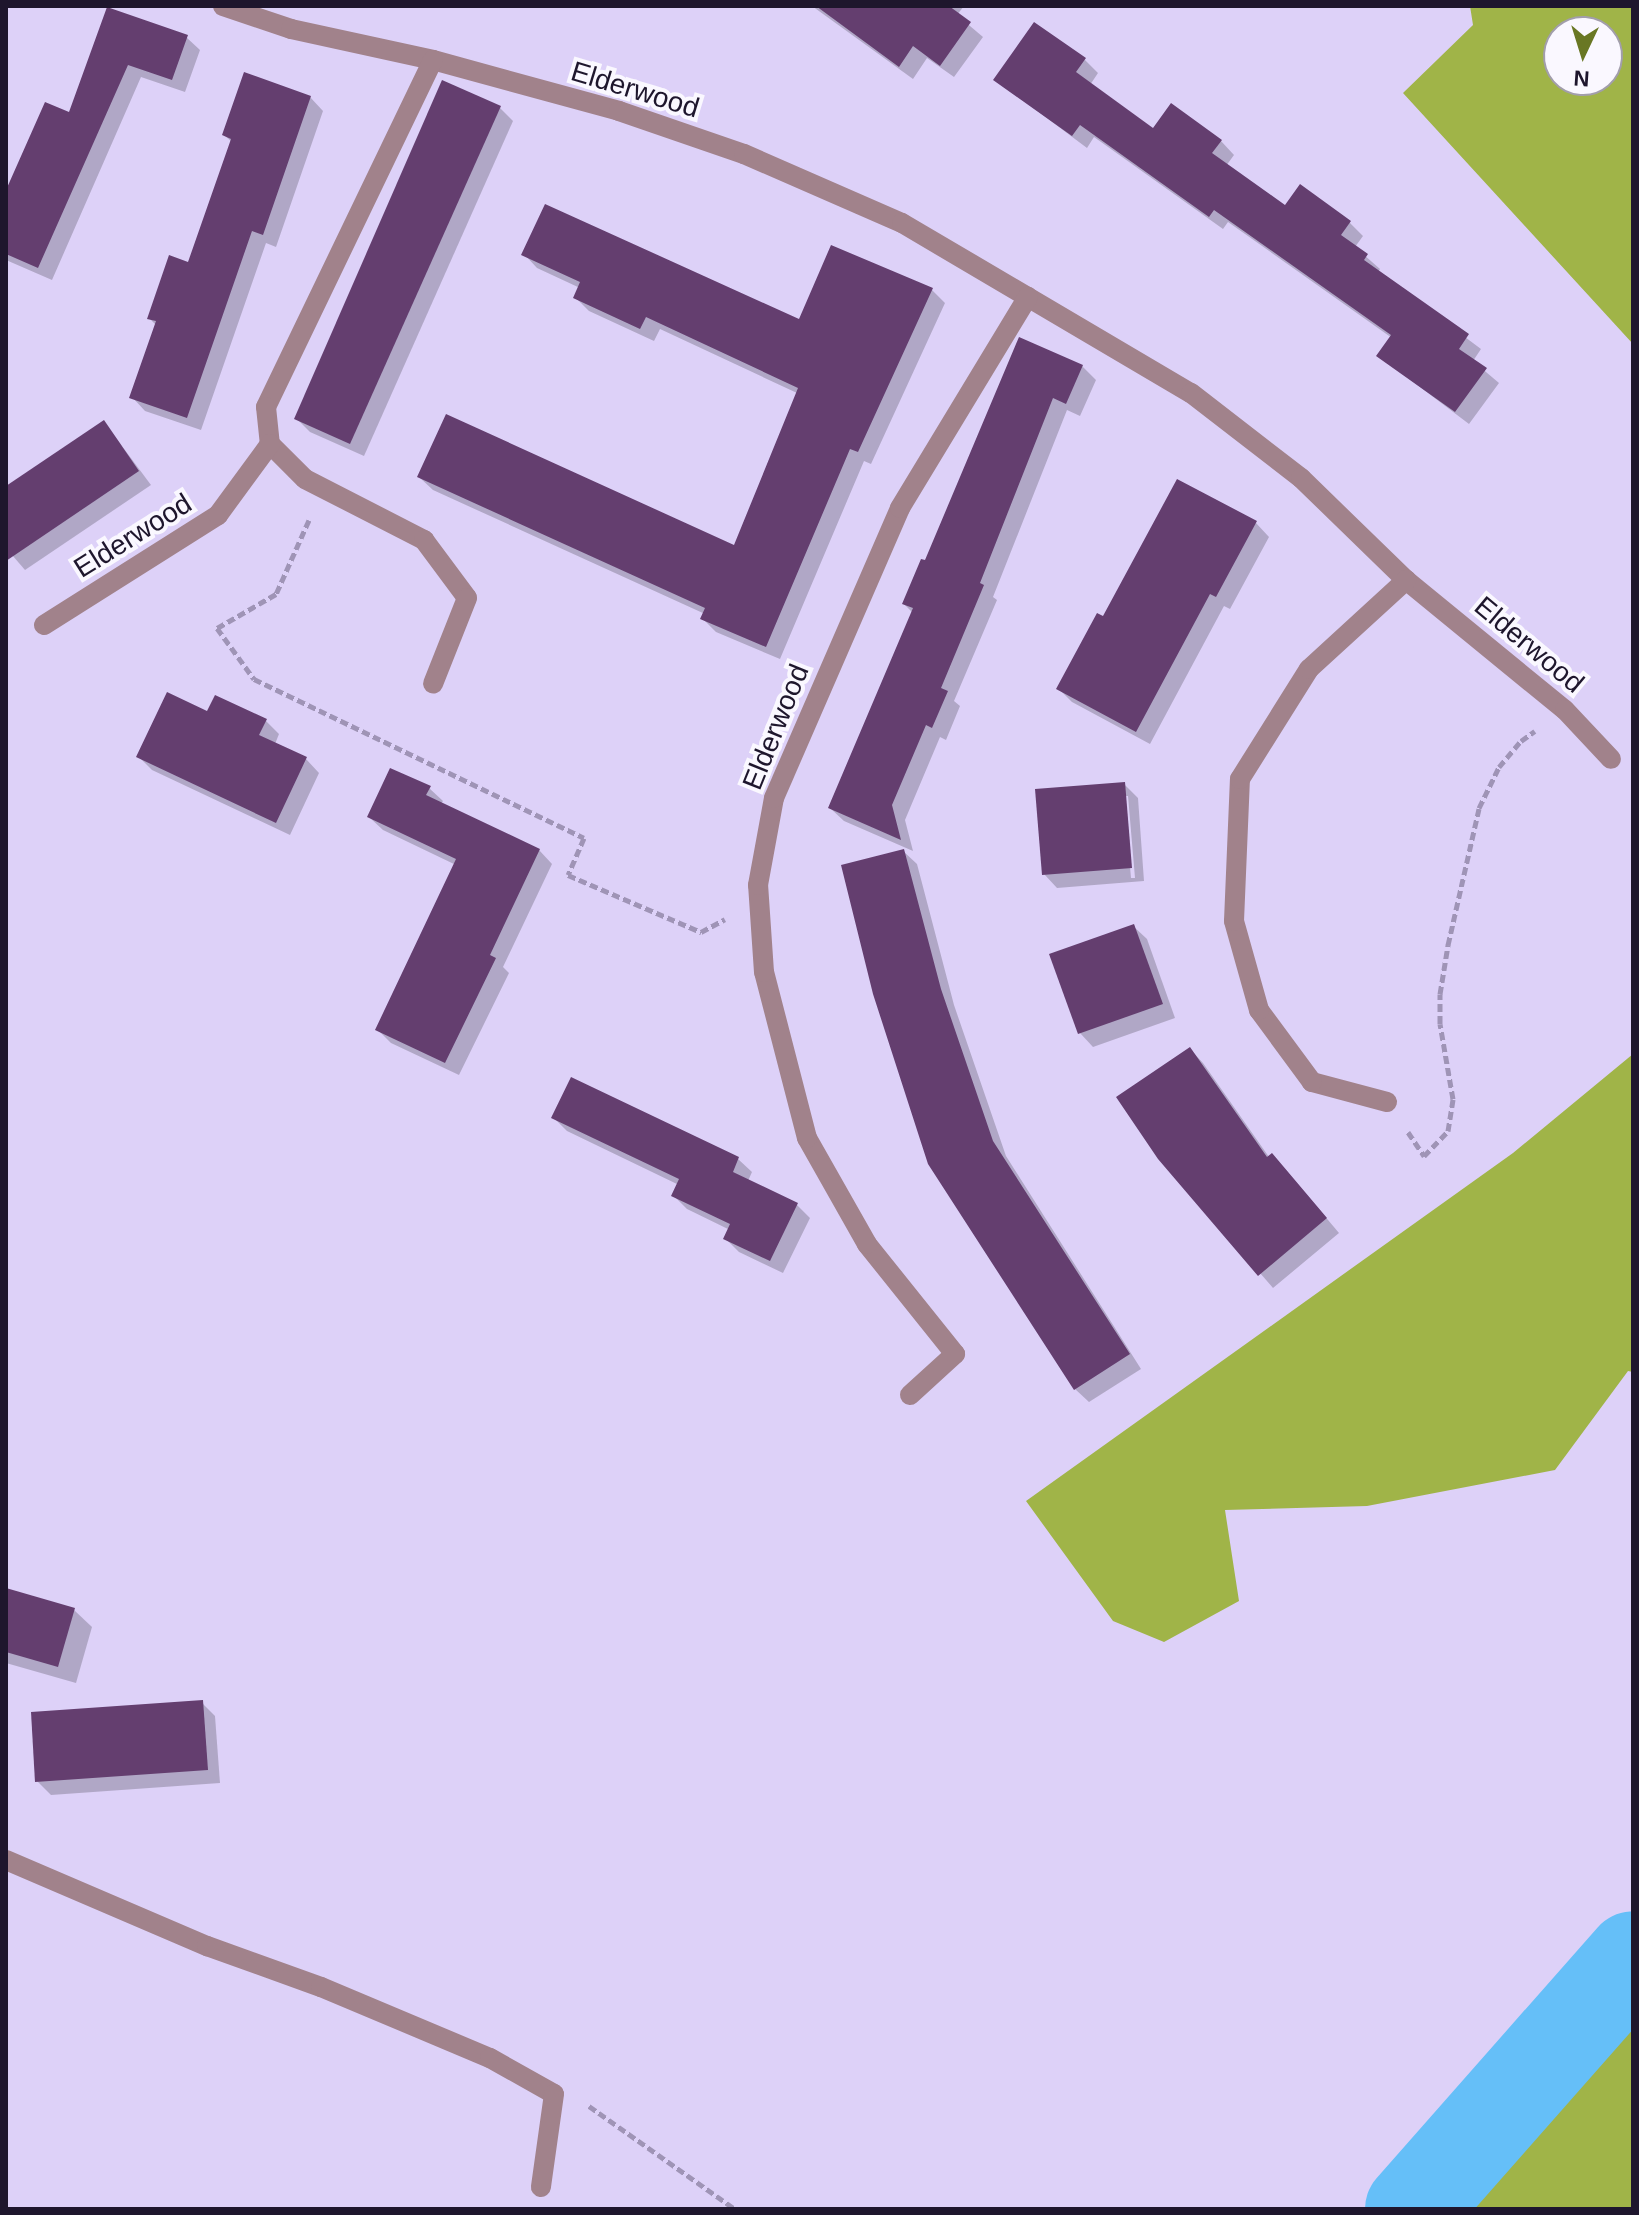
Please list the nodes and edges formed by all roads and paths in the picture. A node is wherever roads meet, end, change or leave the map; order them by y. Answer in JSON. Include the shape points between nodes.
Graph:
{"nodes":[{"id":1,"x":223,"y":6,"type":"edge"},
{"id":2,"x":433,"y":60,"type":"junction"},
{"id":3,"x":1028,"y":297,"type":"junction"},
{"id":4,"x":270,"y":444,"type":"junction"},
{"id":5,"x":323,"y":488,"type":"junction"},
{"id":6,"x":1406,"y":580,"type":"junction"},
{"id":7,"x":44,"y":625,"type":"dead end"},
{"id":8,"x":433,"y":684,"type":"dead end"},
{"id":9,"x":1565,"y":710,"type":"junction"},
{"id":10,"x":1611,"y":759,"type":"dead end"},
{"id":11,"x":759,"y":906,"type":"junction"},
{"id":12,"x":1387,"y":1102,"type":"joint"},
{"id":13,"x":910,"y":1395,"type":"dead end"},
{"id":14,"x":6,"y":1860,"type":"edge"},
{"id":15,"x":554,"y":2094,"type":"junction"},
{"id":16,"x":541,"y":2187,"type":"dead end"},
{"id":17,"x":735,"y":2209,"type":"edge"}],
"edges":[{"from":1,"to":2,"type":"street","name":"Elderwood","via":[[291,29]]},
{"from":2,"to":3,"type":"street","name":"Elderwood","via":[[619,111],[744,154],[902,223]]},
{"from":2,"to":4,"type":"street","via":[[266,407]]},
{"from":3,"to":6,"type":"street","name":"Elderwood","via":[[1191,393],[1301,478]]},
{"from":3,"to":11,"type":"street","name":"Elderwood","via":[[900,508],[774,798]]},
{"from":4,"to":5,"type":"street","via":[[305,479]]},
{"from":4,"to":7,"type":"street","name":"Elderwood","via":[[218,515]]},
{"from":5,"to":8,"type":"street","via":[[424,540],[467,598]]},
{"from":5,"to":11,"type":"path","via":[[276,594],[217,628],[254,679],[584,838],[568,875],[701,932]]},
{"from":6,"to":9,"type":"street","name":"Elderwood"},
{"from":6,"to":12,"type":"street","via":[[1309,669],[1240,779],[1234,921],[1259,1010],[1312,1082]]},
{"from":9,"to":10,"type":"street","name":"Elderwood"},
{"from":9,"to":12,"type":"path","via":[[1521,741],[1499,767],[1479,808],[1440,994],[1453,1099],[1448,1131],[1424,1156]]},
{"from":11,"to":13,"type":"street","name":"Elderwood","via":[[764,972],[807,1138],[867,1244],[955,1354]]},
{"from":14,"to":15,"type":"street","via":[[490,2058]]},
{"from":15,"to":16,"type":"street"},
{"from":15,"to":17,"type":"path","via":[[596,2108]]}]}
